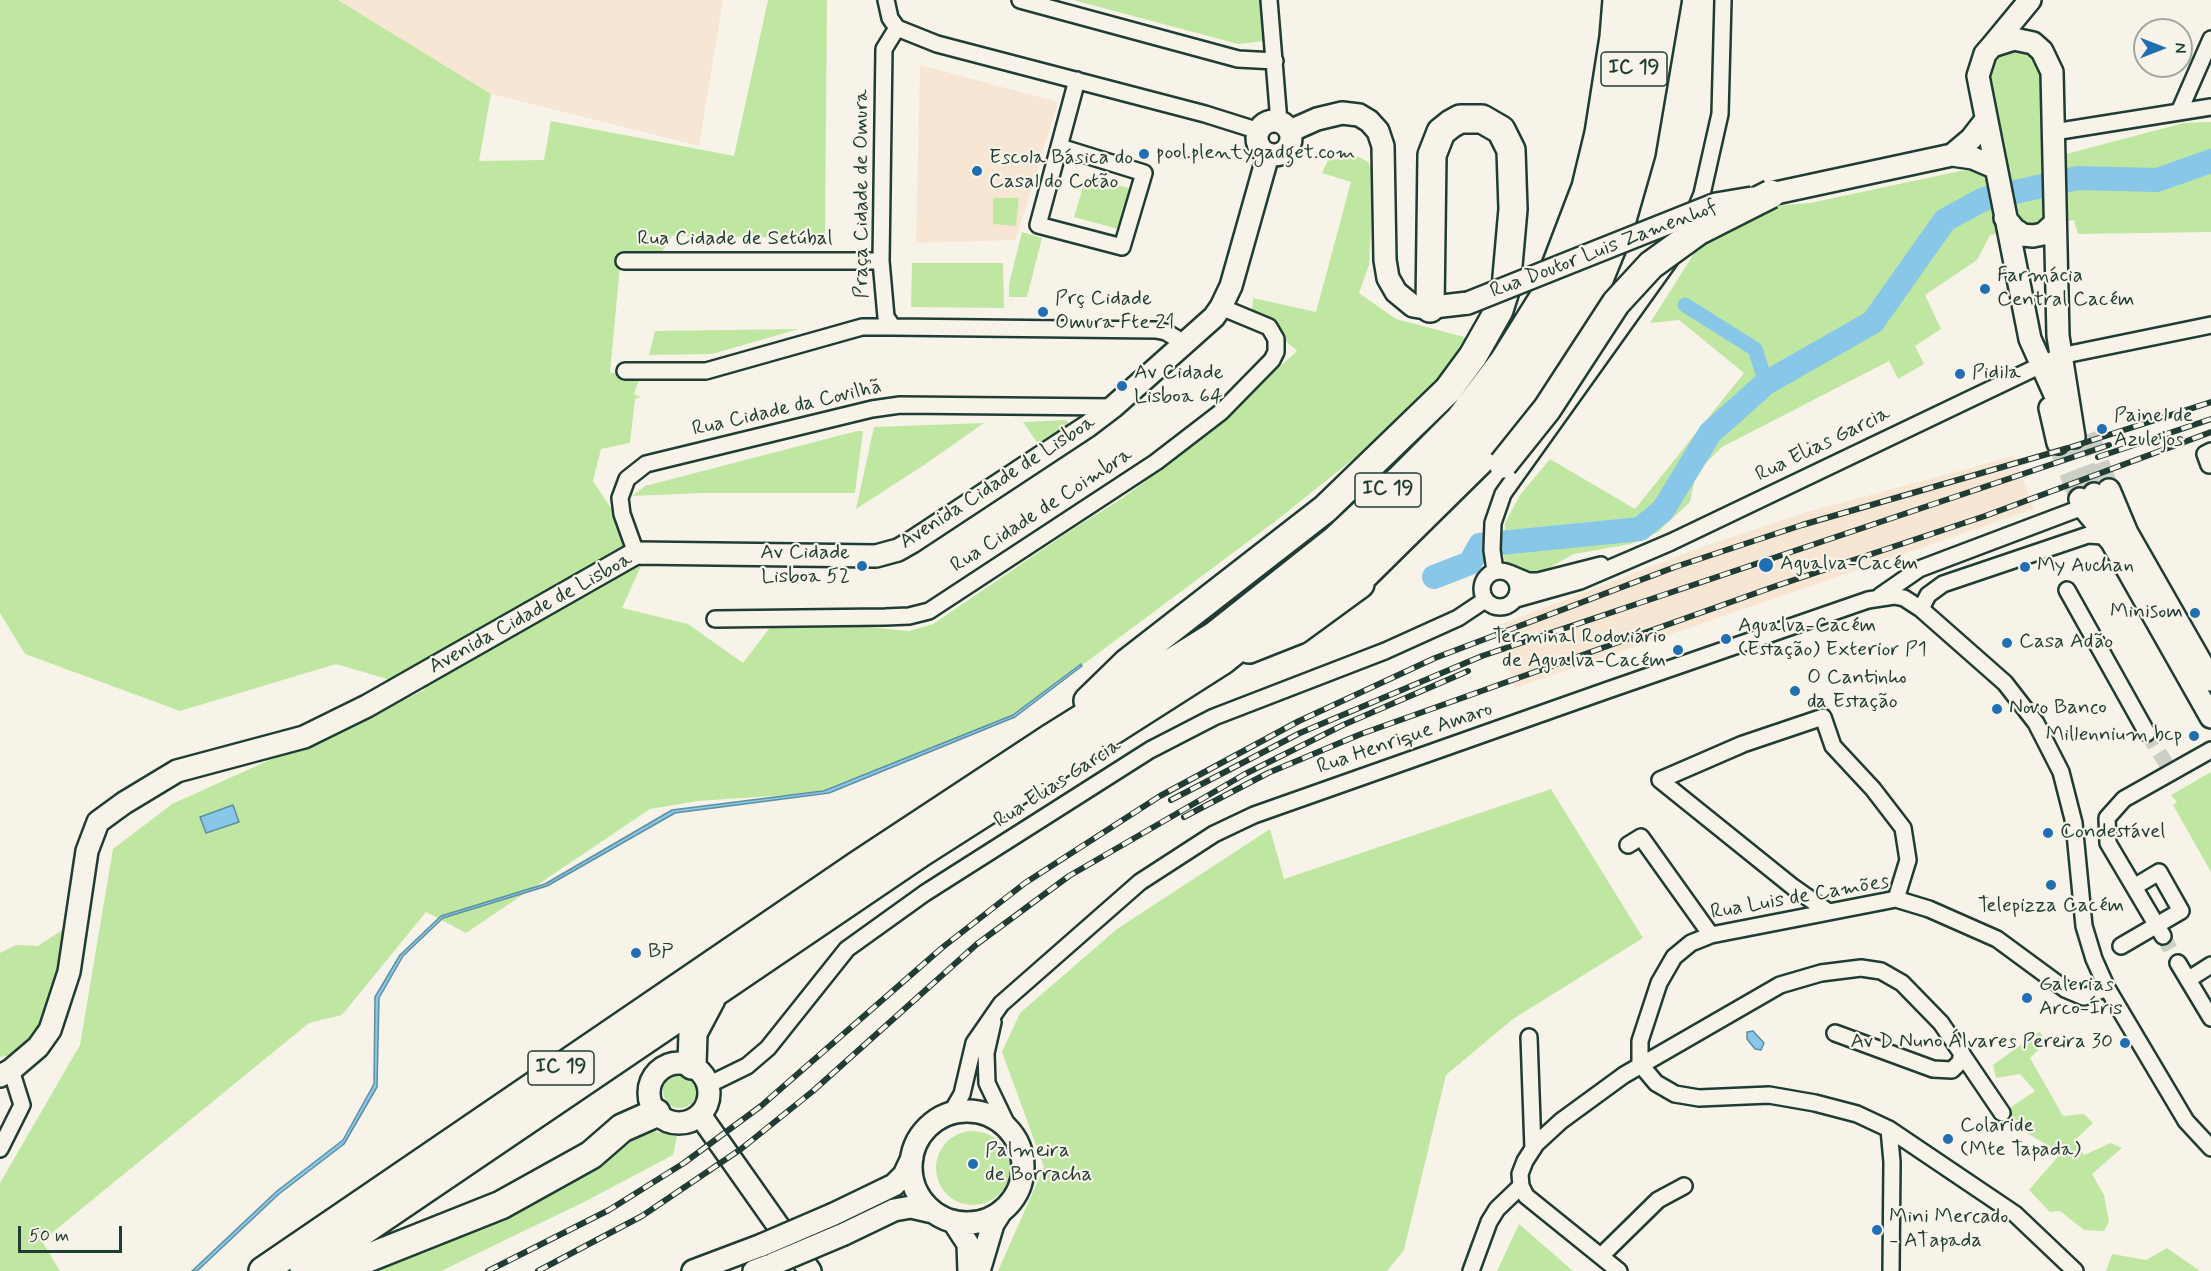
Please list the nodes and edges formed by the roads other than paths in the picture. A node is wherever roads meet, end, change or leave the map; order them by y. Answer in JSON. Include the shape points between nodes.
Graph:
{"nodes":[{"id":1,"x":886,"y":0,"type":"edge"},
{"id":2,"x":1020,"y":0,"type":"edge"},
{"id":3,"x":1269,"y":0,"type":"edge"},
{"id":4,"x":1617,"y":0,"type":"edge"},
{"id":5,"x":1641,"y":0,"type":"edge"},
{"id":6,"x":1667,"y":0,"type":"edge"},
{"id":7,"x":1723,"y":0,"type":"edge"},
{"id":8,"x":2030,"y":0,"type":"edge"},
{"id":9,"x":897,"y":28,"type":"junction"},
{"id":10,"x":2211,"y":39,"type":"edge"},
{"id":11,"x":1992,"y":46,"type":"junction"},
{"id":12,"x":1275,"y":61,"type":"junction"},
{"id":13,"x":1077,"y":80,"type":"junction"},
{"id":14,"x":2211,"y":107,"type":"edge"},
{"id":15,"x":2179,"y":112,"type":"junction"},
{"id":16,"x":1985,"y":120,"type":"junction"},
{"id":17,"x":1284,"y":127,"type":"junction"},
{"id":18,"x":1259,"y":131,"type":"junction"},
{"id":19,"x":2054,"y":132,"type":"junction"},
{"id":20,"x":1060,"y":147,"type":"junction"},
{"id":21,"x":1268,"y":154,"type":"junction"},
{"id":22,"x":1952,"y":155,"type":"junction"},
{"id":23,"x":1994,"y":167,"type":"junction"},
{"id":24,"x":1771,"y":194,"type":"junction"},
{"id":25,"x":2005,"y":218,"type":"junction"},
{"id":26,"x":2054,"y":224,"type":"junction"},
{"id":27,"x":624,"y":261,"type":"dead end"},
{"id":28,"x":881,"y":261,"type":"junction"},
{"id":29,"x":1221,"y":307,"type":"junction"},
{"id":30,"x":1430,"y":308,"type":"junction"},
{"id":31,"x":2211,"y":325,"type":"edge"},
{"id":32,"x":893,"y":327,"type":"junction"},
{"id":33,"x":1184,"y":343,"type":"junction"},
{"id":34,"x":2039,"y":364,"type":"junction"},
{"id":35,"x":2062,"y":365,"type":"junction"},
{"id":36,"x":624,"y":371,"type":"dead end"},
{"id":37,"x":1113,"y":407,"type":"junction"},
{"id":38,"x":2088,"y":434,"type":"tunnel mouth"},
{"id":39,"x":2058,"y":442,"type":"tunnel mouth"},
{"id":40,"x":2109,"y":490,"type":"tunnel mouth"},
{"id":41,"x":2081,"y":503,"type":"joint"},
{"id":42,"x":2119,"y":538,"type":"junction"},
{"id":43,"x":636,"y":553,"type":"junction"},
{"id":44,"x":1625,"y":561,"type":"junction"},
{"id":45,"x":1499,"y":569,"type":"junction"},
{"id":46,"x":2067,"y":590,"type":"dead end"},
{"id":47,"x":1345,"y":594,"type":"junction"},
{"id":48,"x":1880,"y":597,"type":"junction"},
{"id":49,"x":1516,"y":599,"type":"junction"},
{"id":50,"x":1485,"y":600,"type":"junction"},
{"id":51,"x":1921,"y":609,"type":"junction"},
{"id":52,"x":715,"y":619,"type":"dead end"},
{"id":53,"x":1223,"y":660,"type":"junction"},
{"id":54,"x":2210,"y":676,"type":"edge"},
{"id":55,"x":2207,"y":708,"type":"edge"},
{"id":56,"x":2147,"y":733,"type":"tunnel mouth"},
{"id":57,"x":1049,"y":739,"type":"junction"},
{"id":58,"x":2211,"y":750,"type":"edge"},
{"id":59,"x":1628,"y":845,"type":"dead end"},
{"id":60,"x":2134,"y":887,"type":"junction"},
{"id":61,"x":1896,"y":899,"type":"junction"},
{"id":62,"x":1827,"y":911,"type":"junction"},
{"id":63,"x":2160,"y":931,"type":"junction"},
{"id":64,"x":1711,"y":935,"type":"junction"},
{"id":65,"x":2121,"y":946,"type":"dead end"},
{"id":66,"x":2178,"y":963,"type":"tunnel mouth"},
{"id":67,"x":2211,"y":965,"type":"edge"},
{"id":68,"x":2189,"y":979,"type":"junction"},
{"id":69,"x":2107,"y":988,"type":"junction"},
{"id":70,"x":713,"y":995,"type":"junction"},
{"id":71,"x":995,"y":1013,"type":"junction"},
{"id":72,"x":2211,"y":1018,"type":"edge"},
{"id":73,"x":1835,"y":1033,"type":"dead end"},
{"id":74,"x":1529,"y":1037,"type":"dead end"},
{"id":75,"x":1962,"y":1053,"type":"junction"},
{"id":76,"x":1640,"y":1064,"type":"junction"},
{"id":77,"x":5,"y":1073,"type":"edge"},
{"id":78,"x":700,"y":1075,"type":"junction"},
{"id":79,"x":656,"y":1113,"type":"junction"},
{"id":80,"x":951,"y":1113,"type":"junction"},
{"id":81,"x":2002,"y":1113,"type":"dead end"},
{"id":82,"x":700,"y":1115,"type":"junction"},
{"id":83,"x":1889,"y":1129,"type":"junction"},
{"id":84,"x":1010,"y":1131,"type":"junction"},
{"id":85,"x":2211,"y":1148,"type":"edge"},
{"id":86,"x":0,"y":1149,"type":"edge"},
{"id":87,"x":1533,"y":1149,"type":"junction"},
{"id":88,"x":912,"y":1158,"type":"junction"},
{"id":89,"x":1521,"y":1186,"type":"junction"},
{"id":90,"x":1684,"y":1186,"type":"dead end"},
{"id":91,"x":933,"y":1212,"type":"junction"},
{"id":92,"x":1000,"y":1213,"type":"junction"},
{"id":93,"x":953,"y":1221,"type":"junction"},
{"id":94,"x":1602,"y":1257,"type":"junction"},
{"id":95,"x":764,"y":1268,"type":"edge"},
{"id":96,"x":263,"y":1271,"type":"edge"},
{"id":97,"x":304,"y":1271,"type":"edge"},
{"id":98,"x":335,"y":1271,"type":"edge"},
{"id":99,"x":693,"y":1271,"type":"edge"},
{"id":100,"x":810,"y":1271,"type":"edge"},
{"id":101,"x":969,"y":1271,"type":"edge"},
{"id":102,"x":980,"y":1271,"type":"edge"},
{"id":103,"x":1471,"y":1271,"type":"edge"},
{"id":104,"x":1619,"y":1271,"type":"edge"},
{"id":105,"x":1892,"y":1271,"type":"edge"},
{"id":106,"x":2075,"y":1271,"type":"edge"}],
"edges":[{"from":1,"to":9,"type":"street"},
{"from":2,"to":12,"type":"street","via":[[1238,59]]},
{"from":3,"to":12,"type":"street"},
{"from":4,"to":57,"type":"highway","number":"IC 19","via":[[1599,133],[1586,187],[1544,297],[1504,361],[1460,419],[1335,540],[1214,636]]},
{"from":5,"to":53,"type":"highway","number":"IC 19","via":[[1627,116],[1612,191],[1562,316],[1485,425],[1416,497],[1356,553]]},
{"from":6,"to":47,"type":"highway","via":[[1641,153],[1619,230],[1587,309],[1544,380],[1493,448]]},
{"from":7,"to":45,"type":"street","via":[[1720,114],[1702,194],[1682,244],[1503,494],[1493,523]]},
{"from":8,"to":11,"type":"street"},
{"from":9,"to":13,"type":"street","via":[[937,44]]},
{"from":9,"to":28,"type":"street","name":"Praça Cidade de Omura","via":[[884,49]]},
{"from":10,"to":15,"type":"street"},
{"from":11,"to":16,"type":"street","via":[[1978,76]]},
{"from":11,"to":19,"type":"street","via":[[2024,39],[2042,51],[2052,72]]},
{"from":12,"to":17,"type":"street"},
{"from":13,"to":18,"type":"street"},
{"from":13,"to":20,"type":"street"},
{"from":14,"to":15,"type":"street"},
{"from":15,"to":19,"type":"street"},
{"from":16,"to":22,"type":"street"},
{"from":16,"to":23,"type":"street"},
{"from":17,"to":18,"type":"street","via":[[1267,123]]},
{"from":17,"to":21,"type":"street","via":[[1291,141],[1287,150],[1278,155]]},
{"from":17,"to":30,"type":"street","via":[[1342,113],[1359,115],[1378,131],[1383,146],[1388,278],[1403,300]]},
{"from":18,"to":21,"type":"street","via":[[1258,142]]},
{"from":19,"to":26,"type":"street"},
{"from":20,"to":20,"type":"street","via":[[1038,225],[1122,247],[1144,173]]},
{"from":21,"to":29,"type":"street","name":"Avenida Cidade de Lisboa","via":[[1231,286]]},
{"from":22,"to":23,"type":"street"},
{"from":22,"to":24,"type":"street","name":"Rua Doutor Luis Zamenhof"},
{"from":23,"to":25,"type":"street"},
{"from":24,"to":30,"type":"street","name":"Rua Doutor Luis Zamenhof","bridge":true,"via":[[1716,204],[1468,303]]},
{"from":24,"to":47,"type":"highway","bridge":true,"via":[[1698,231],[1651,265],[1616,303],[1547,409],[1503,464],[1445,521]]},
{"from":25,"to":26,"type":"street","via":[[2023,235],[2043,234]]},
{"from":25,"to":34,"type":"street","via":[[2030,339]]},
{"from":26,"to":35,"type":"street"},
{"from":27,"to":28,"type":"street","name":"Rua Cidade de Setúbal"},
{"from":28,"to":32,"type":"street","name":"Praça Cidade de Omura","via":[[886,317]]},
{"from":29,"to":33,"type":"street","name":"Avenida Cidade de Lisboa"},
{"from":29,"to":52,"type":"street","name":"Rua Cidade de Coimbra","via":[[1269,327],[1276,339],[1272,360],[1221,412],[1156,462],[929,611],[885,617]]},
{"from":30,"to":57,"type":"highway","via":[[1432,154],[1441,132],[1451,124],[1460,119],[1482,119],[1501,130],[1511,150],[1513,209],[1506,288],[1499,310],[1473,356],[1427,412],[1325,510],[1127,663]]},
{"from":31,"to":35,"type":"street","name":"Rua Elias Garcia"},
{"from":32,"to":33,"type":"street","via":[[1156,330]]},
{"from":32,"to":36,"type":"street","via":[[862,327],[706,371]]},
{"from":33,"to":37,"type":"street","name":"Avenida Cidade de Lisboa"},
{"from":34,"to":35,"type":"street","name":"Rua Elias Garcia"},
{"from":34,"to":35,"type":"street","via":[[2074,437]]},
{"from":34,"to":39,"type":"street"},
{"from":34,"to":44,"type":"street","name":"Rua Elias Garcia"},
{"from":35,"to":38,"type":"street"},
{"from":37,"to":43,"type":"street","name":"Avenida Cidade de Lisboa","via":[[898,550],[876,556]]},
{"from":37,"to":43,"type":"street","name":"Rua Cidade da Covilhã","via":[[900,405],[646,464],[627,479],[620,498]]},
{"from":40,"to":42,"type":"street"},
{"from":41,"to":42,"type":"street"},
{"from":41,"to":48,"type":"street","via":[[1919,568]]},
{"from":42,"to":51,"type":"street","via":[[2088,535],[1943,584],[1928,595]]},
{"from":42,"to":54,"type":"street"},
{"from":42,"to":55,"type":"street"},
{"from":43,"to":77,"type":"street","name":"Avenida Cidade de Lisboa","via":[[367,706],[304,737],[177,771],[98,822],[87,851],[69,972],[50,1029],[38,1047]]},
{"from":44,"to":45,"type":"street","name":"Rua Elias Garcia","via":[[1538,581]]},
{"from":44,"to":49,"type":"street","name":"Rua Elias Garcia","via":[[1580,581]]},
{"from":45,"to":49,"type":"street","via":[[1518,585]]},
{"from":45,"to":50,"type":"street","via":[[1484,580],[1481,594]]},
{"from":46,"to":56,"type":"street"},
{"from":47,"to":53,"type":"highway","via":[[1297,630]]},
{"from":48,"to":51,"type":"street","via":[[1904,598]]},
{"from":48,"to":71,"type":"street","name":"Rua Henrique Amaro","via":[[1265,811],[1214,834],[1140,882],[1010,995]]},
{"from":49,"to":50,"type":"street","via":[[1497,608]]},
{"from":50,"to":78,"type":"street","name":"Rua Elias Garcia","via":[[1458,618],[1385,651],[1214,717],[1150,750],[925,893],[846,950],[768,1048],[747,1066]]},
{"from":51,"to":69,"type":"street","via":[[2006,684],[2036,723],[2061,772],[2074,823],[2084,926]]},
{"from":53,"to":70,"type":"highway","number":"IC 19","via":[[921,852]]},
{"from":54,"to":55,"type":"street"},
{"from":57,"to":96,"type":"highway","number":"IC 19"},
{"from":58,"to":60,"type":"street","via":[[2168,769],[2117,805],[2107,818],[2106,836]]},
{"from":59,"to":64,"type":"street","via":[[1641,837]]},
{"from":60,"to":63,"type":"street"},
{"from":60,"to":63,"type":"street","via":[[2159,872],[2181,911]]},
{"from":61,"to":62,"type":"street","name":"Rua Luis de Camões"},
{"from":61,"to":62,"type":"street","via":[[1908,860],[1903,828],[1833,746],[1823,717],[1743,744],[1660,780]]},
{"from":61,"to":69,"type":"street","name":"Rua Luis de Camões","via":[[1998,939],[2065,989],[2084,997]]},
{"from":62,"to":64,"type":"street","name":"Rua Luis de Camões"},
{"from":63,"to":65,"type":"street"},
{"from":64,"to":76,"type":"street","name":"Rua Luis de Camões","via":[[1691,943],[1674,957],[1659,983],[1640,1041]]},
{"from":66,"to":68,"type":"street"},
{"from":67,"to":68,"type":"street"},
{"from":68,"to":72,"type":"street"},
{"from":69,"to":85,"type":"street","via":[[2186,1121]]},
{"from":70,"to":78,"type":"highway","via":[[693,1034]]},
{"from":70,"to":97,"type":"highway","number":"IC 19"},
{"from":71,"to":80,"type":"street","name":"Rua Henrique Amaro","via":[[974,1042],[962,1095]]},
{"from":71,"to":84,"type":"street","name":"Rua Henrique Amaro","via":[[986,1053],[987,1083]]},
{"from":73,"to":75,"type":"street","via":[[1933,1069],[1952,1070]]},
{"from":74,"to":87,"type":"street"},
{"from":75,"to":76,"type":"street","via":[[1941,1023],[1902,983],[1881,971],[1862,968],[1780,985]]},
{"from":75,"to":81,"type":"street"},
{"from":76,"to":83,"type":"street","via":[[1656,1083],[1675,1094],[1699,1098],[1769,1095],[1815,1102],[1857,1114]]},
{"from":76,"to":87,"type":"street","via":[[1561,1121]]},
{"from":77,"to":86,"type":"street","name":"Avenida Cidade de Lisboa","via":[[22,1105]]},
{"from":78,"to":79,"type":"street","via":[[672,1063],[655,1074],[649,1094]]},
{"from":78,"to":82,"type":"street","via":[[708,1101]]},
{"from":79,"to":82,"type":"street","via":[[673,1123]]},
{"from":79,"to":98,"type":"highway","via":[[622,1128],[591,1155],[501,1205]]},
{"from":80,"to":84,"type":"street","via":[[983,1113]]},
{"from":80,"to":88,"type":"street","via":[[925,1130]]},
{"from":82,"to":100,"type":"street"},
{"from":83,"to":105,"type":"street"},
{"from":83,"to":106,"type":"street","via":[[2015,1214]]},
{"from":84,"to":92,"type":"street","via":[[1023,1159],[1023,1174],[1019,1189]]},
{"from":87,"to":89,"type":"street","via":[[1520,1174]]},
{"from":88,"to":91,"type":"street","via":[[915,1188]]},
{"from":88,"to":99,"type":"street","bridge":true,"via":[[894,1185],[762,1245]]},
{"from":89,"to":94,"type":"street","via":[[1539,1208]]},
{"from":89,"to":103,"type":"street","via":[[1489,1222]]},
{"from":90,"to":94,"type":"street","via":[[1658,1200]]},
{"from":91,"to":93,"type":"street"},
{"from":91,"to":95,"type":"street","bridge":true,"via":[[910,1207],[894,1210]]},
{"from":92,"to":93,"type":"street","via":[[977,1222]]},
{"from":92,"to":102,"type":"street","via":[[993,1224]]},
{"from":93,"to":101,"type":"street","via":[[968,1244]]},
{"from":94,"to":104,"type":"street"}]}
